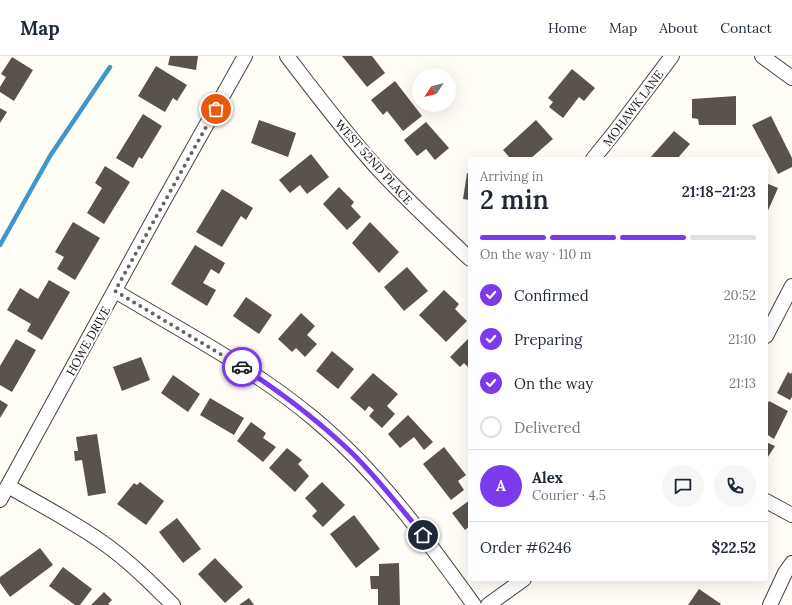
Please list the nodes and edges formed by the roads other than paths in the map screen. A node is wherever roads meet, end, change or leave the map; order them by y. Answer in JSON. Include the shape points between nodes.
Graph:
{"nodes":[{"id":1,"x":245,"y":56,"type":"edge"},
{"id":2,"x":288,"y":56,"type":"edge"},
{"id":3,"x":672,"y":56,"type":"edge"},
{"id":4,"x":762,"y":56,"type":"edge"},
{"id":5,"x":792,"y":78,"type":"edge"},
{"id":6,"x":595,"y":157,"type":"edge"},
{"id":7,"x":468,"y":257,"type":"edge"},
{"id":8,"x":792,"y":286,"type":"edge"},
{"id":9,"x":115,"y":291,"type":"junction"},
{"id":10,"x":768,"y":332,"type":"edge"},
{"id":11,"x":8,"y":486,"type":"junction"},
{"id":12,"x":0,"y":500,"type":"edge"},
{"id":13,"x":768,"y":502,"type":"edge"},
{"id":14,"x":792,"y":515,"type":"edge"},
{"id":15,"x":792,"y":563,"type":"edge"},
{"id":16,"x":521,"y":581,"type":"edge"},
{"id":17,"x":173,"y":605,"type":"edge"},
{"id":18,"x":474,"y":605,"type":"edge"},
{"id":19,"x":488,"y":605,"type":"edge"},
{"id":20,"x":770,"y":605,"type":"edge"}],
"edges":[{"from":1,"to":9,"type":"street","name":"HOWE DRIVE"},
{"from":2,"to":7,"type":"street","name":"WEST 52ND PLACE","via":[[328,110],[378,169],[420,214]]},
{"from":3,"to":6,"type":"street","name":"MOHAWK LANE"},
{"from":4,"to":5,"type":"street"},
{"from":8,"to":10,"type":"street"},
{"from":9,"to":11,"type":"street","name":"HOWE DRIVE"},
{"from":9,"to":18,"type":"street","via":[[243,367],[313,418],[353,454],[387,491],[432,546]]},
{"from":11,"to":12,"type":"street","name":"HOWE DRIVE"},
{"from":11,"to":17,"type":"street","via":[[104,543],[145,576]]},
{"from":13,"to":14,"type":"street"},
{"from":15,"to":20,"type":"street"},
{"from":16,"to":19,"type":"street"}]}
